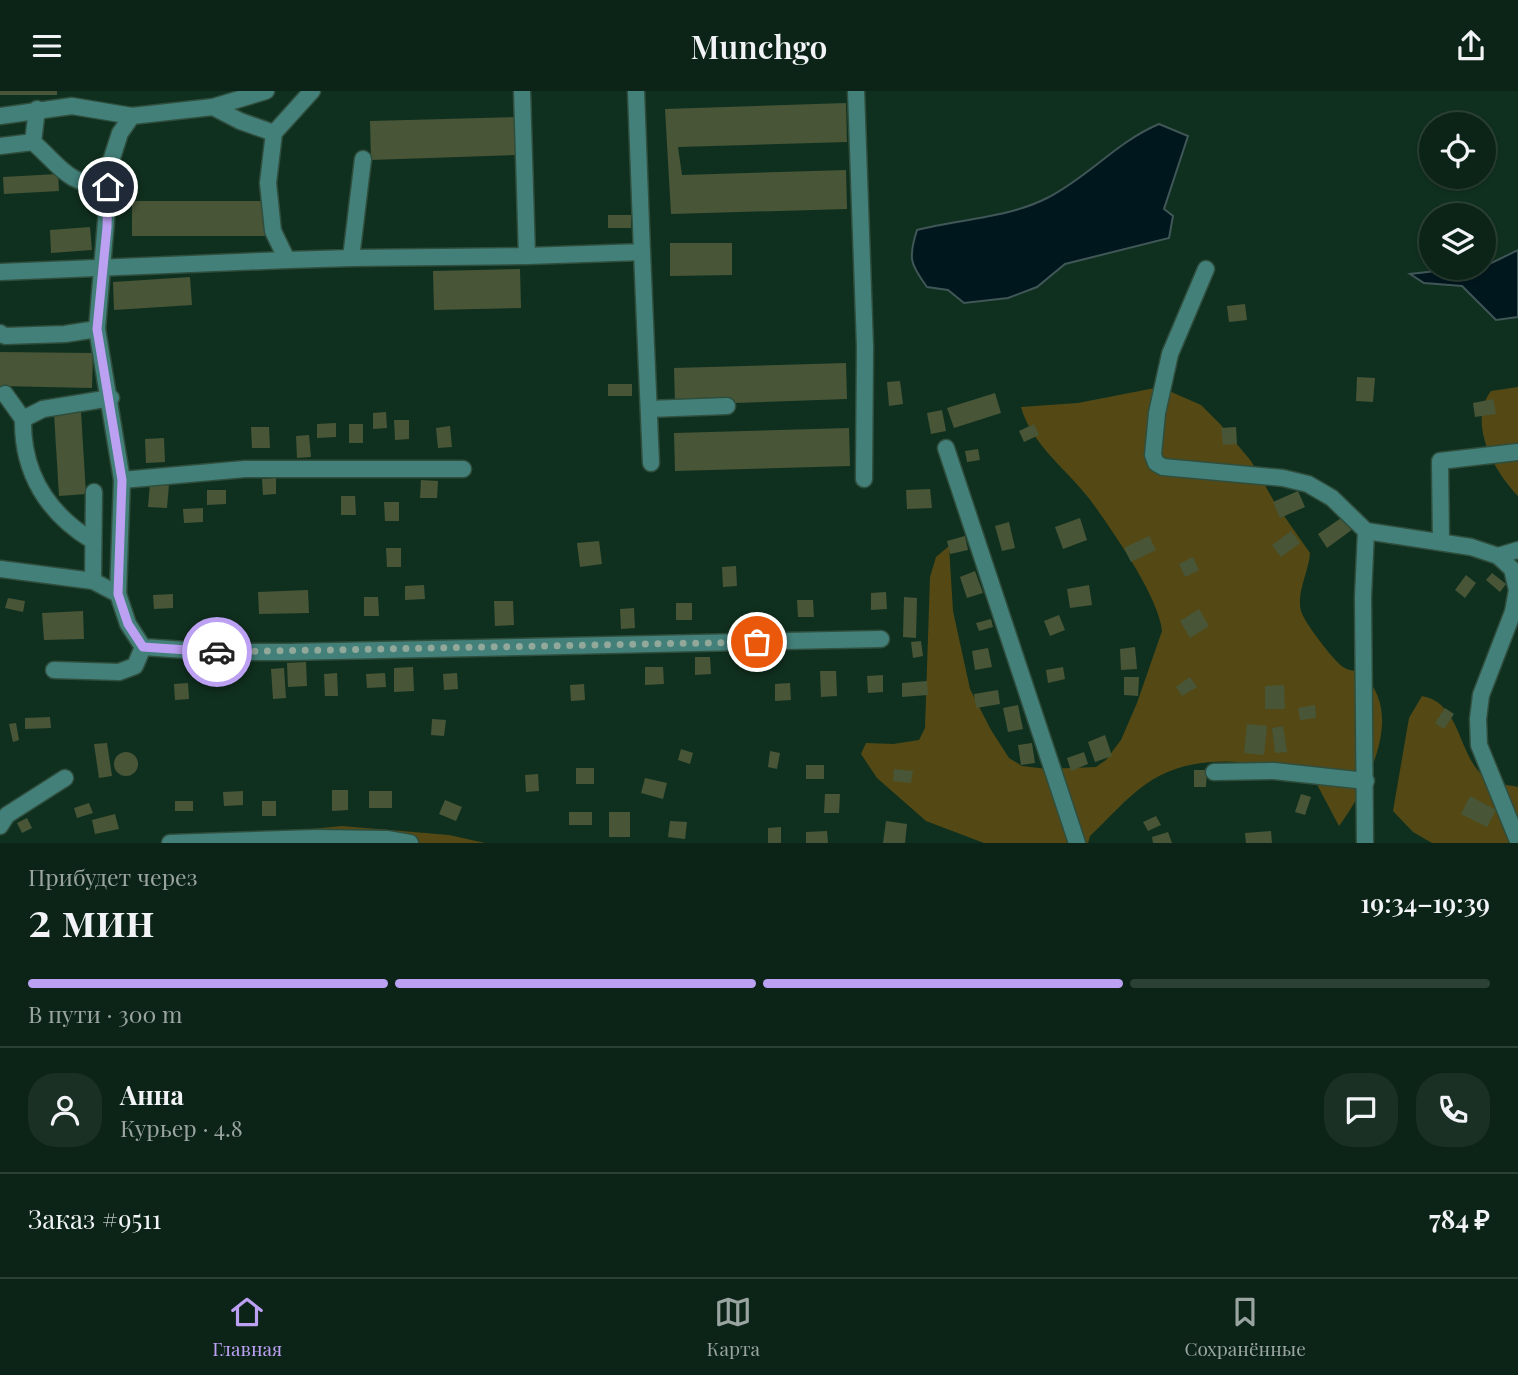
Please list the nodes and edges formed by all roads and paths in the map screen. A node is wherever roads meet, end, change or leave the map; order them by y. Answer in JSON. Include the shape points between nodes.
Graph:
{"nodes":[{"id":1,"x":266,"y":91,"type":"edge"},
{"id":2,"x":312,"y":91,"type":"edge"},
{"id":3,"x":522,"y":91,"type":"edge"},
{"id":4,"x":636,"y":91,"type":"edge"},
{"id":5,"x":856,"y":91,"type":"edge"},
{"id":6,"x":213,"y":107,"type":"junction"},
{"id":7,"x":37,"y":109,"type":"junction"},
{"id":8,"x":0,"y":116,"type":"edge"},
{"id":9,"x":132,"y":116,"type":"junction"},
{"id":10,"x":274,"y":133,"type":"junction"},
{"id":11,"x":33,"y":142,"type":"junction"},
{"id":12,"x":0,"y":146,"type":"edge"},
{"id":13,"x":363,"y":159,"type":"dead end"},
{"id":14,"x":108,"y":187,"type":"junction"},
{"id":15,"x":642,"y":252,"type":"junction"},
{"id":16,"x":527,"y":256,"type":"junction"},
{"id":17,"x":351,"y":258,"type":"junction"},
{"id":18,"x":287,"y":260,"type":"junction"},
{"id":19,"x":101,"y":267,"type":"junction"},
{"id":20,"x":1206,"y":269,"type":"dead end"},
{"id":21,"x":0,"y":272,"type":"edge"},
{"id":22,"x":97,"y":329,"type":"junction"},
{"id":23,"x":0,"y":333,"type":"edge"},
{"id":24,"x":5,"y":394,"type":"dead end"},
{"id":25,"x":111,"y":398,"type":"junction"},
{"id":26,"x":727,"y":406,"type":"dead end"},
{"id":27,"x":649,"y":409,"type":"junction"},
{"id":28,"x":23,"y":419,"type":"junction"},
{"id":29,"x":946,"y":448,"type":"dead end"},
{"id":30,"x":1518,"y":452,"type":"edge"},
{"id":31,"x":651,"y":463,"type":"dead end"},
{"id":32,"x":463,"y":469,"type":"dead end"},
{"id":33,"x":864,"y":479,"type":"dead end"},
{"id":34,"x":122,"y":480,"type":"junction"},
{"id":35,"x":94,"y":492,"type":"dead end"},
{"id":36,"x":1366,"y":531,"type":"junction"},
{"id":37,"x":93,"y":541,"type":"junction"},
{"id":38,"x":1441,"y":542,"type":"junction"},
{"id":39,"x":1518,"y":550,"type":"edge"},
{"id":40,"x":1498,"y":556,"type":"junction"},
{"id":41,"x":0,"y":569,"type":"edge"},
{"id":42,"x":93,"y":581,"type":"junction"},
{"id":43,"x":118,"y":594,"type":"junction"},
{"id":44,"x":881,"y":639,"type":"dead end"},
{"id":45,"x":143,"y":647,"type":"junction"},
{"id":46,"x":54,"y":670,"type":"dead end"},
{"id":47,"x":1214,"y":772,"type":"dead end"},
{"id":48,"x":65,"y":778,"type":"dead end"},
{"id":49,"x":1366,"y":781,"type":"junction"},
{"id":50,"x":0,"y":826,"type":"edge"},
{"id":51,"x":1518,"y":841,"type":"edge"},
{"id":52,"x":170,"y":843,"type":"edge"},
{"id":53,"x":410,"y":843,"type":"edge"},
{"id":54,"x":1077,"y":843,"type":"edge"},
{"id":55,"x":1365,"y":843,"type":"edge"}],
"edges":[{"from":1,"to":6,"type":"street"},
{"from":2,"to":10,"type":"street"},
{"from":3,"to":16,"type":"street"},
{"from":4,"to":15,"type":"street"},
{"from":5,"to":33,"type":"street","via":[[865,347]]},
{"from":6,"to":9,"type":"street"},
{"from":6,"to":10,"type":"street"},
{"from":7,"to":8,"type":"street"},
{"from":7,"to":9,"type":"street","via":[[72,106]]},
{"from":7,"to":11,"type":"street"},
{"from":9,"to":14,"type":"street","via":[[120,133]]},
{"from":10,"to":18,"type":"street","via":[[268,183],[273,231]]},
{"from":11,"to":12,"type":"street"},
{"from":11,"to":14,"type":"street","via":[[72,180]]},
{"from":13,"to":17,"type":"street"},
{"from":14,"to":19,"type":"street"},
{"from":15,"to":16,"type":"street"},
{"from":15,"to":27,"type":"street"},
{"from":16,"to":17,"type":"street"},
{"from":17,"to":18,"type":"street"},
{"from":18,"to":19,"type":"street"},
{"from":19,"to":21,"type":"street"},
{"from":19,"to":22,"type":"street"},
{"from":20,"to":36,"type":"street","via":[[1170,354],[1157,413],[1156,463],[1308,484],[1332,498]]},
{"from":22,"to":23,"type":"street","via":[[65,334]]},
{"from":22,"to":25,"type":"street"},
{"from":24,"to":28,"type":"street"},
{"from":25,"to":28,"type":"street","via":[[43,409]]},
{"from":25,"to":34,"type":"street"},
{"from":26,"to":27,"type":"street"},
{"from":27,"to":31,"type":"street"},
{"from":28,"to":37,"type":"street","via":[[23,447],[30,471],[54,511]]},
{"from":29,"to":54,"type":"street"},
{"from":30,"to":38,"type":"street","via":[[1440,461]]},
{"from":32,"to":34,"type":"street","via":[[245,469]]},
{"from":34,"to":43,"type":"street"},
{"from":35,"to":37,"type":"street"},
{"from":36,"to":38,"type":"street"},
{"from":36,"to":49,"type":"street"},
{"from":37,"to":42,"type":"street"},
{"from":38,"to":40,"type":"street"},
{"from":39,"to":40,"type":"street"},
{"from":40,"to":51,"type":"street","via":[[1512,569],[1517,590],[1481,695],[1479,745]]},
{"from":41,"to":42,"type":"street"},
{"from":42,"to":43,"type":"street"},
{"from":43,"to":45,"type":"street","via":[[128,624]]},
{"from":44,"to":45,"type":"street","via":[[288,652]]},
{"from":45,"to":46,"type":"street","via":[[135,666],[119,672]]},
{"from":47,"to":49,"type":"street","via":[[1274,771]]},
{"from":48,"to":50,"type":"street","via":[[7,815]]},
{"from":49,"to":55,"type":"street"},
{"from":52,"to":53,"type":"street","via":[[315,838]]}]}
